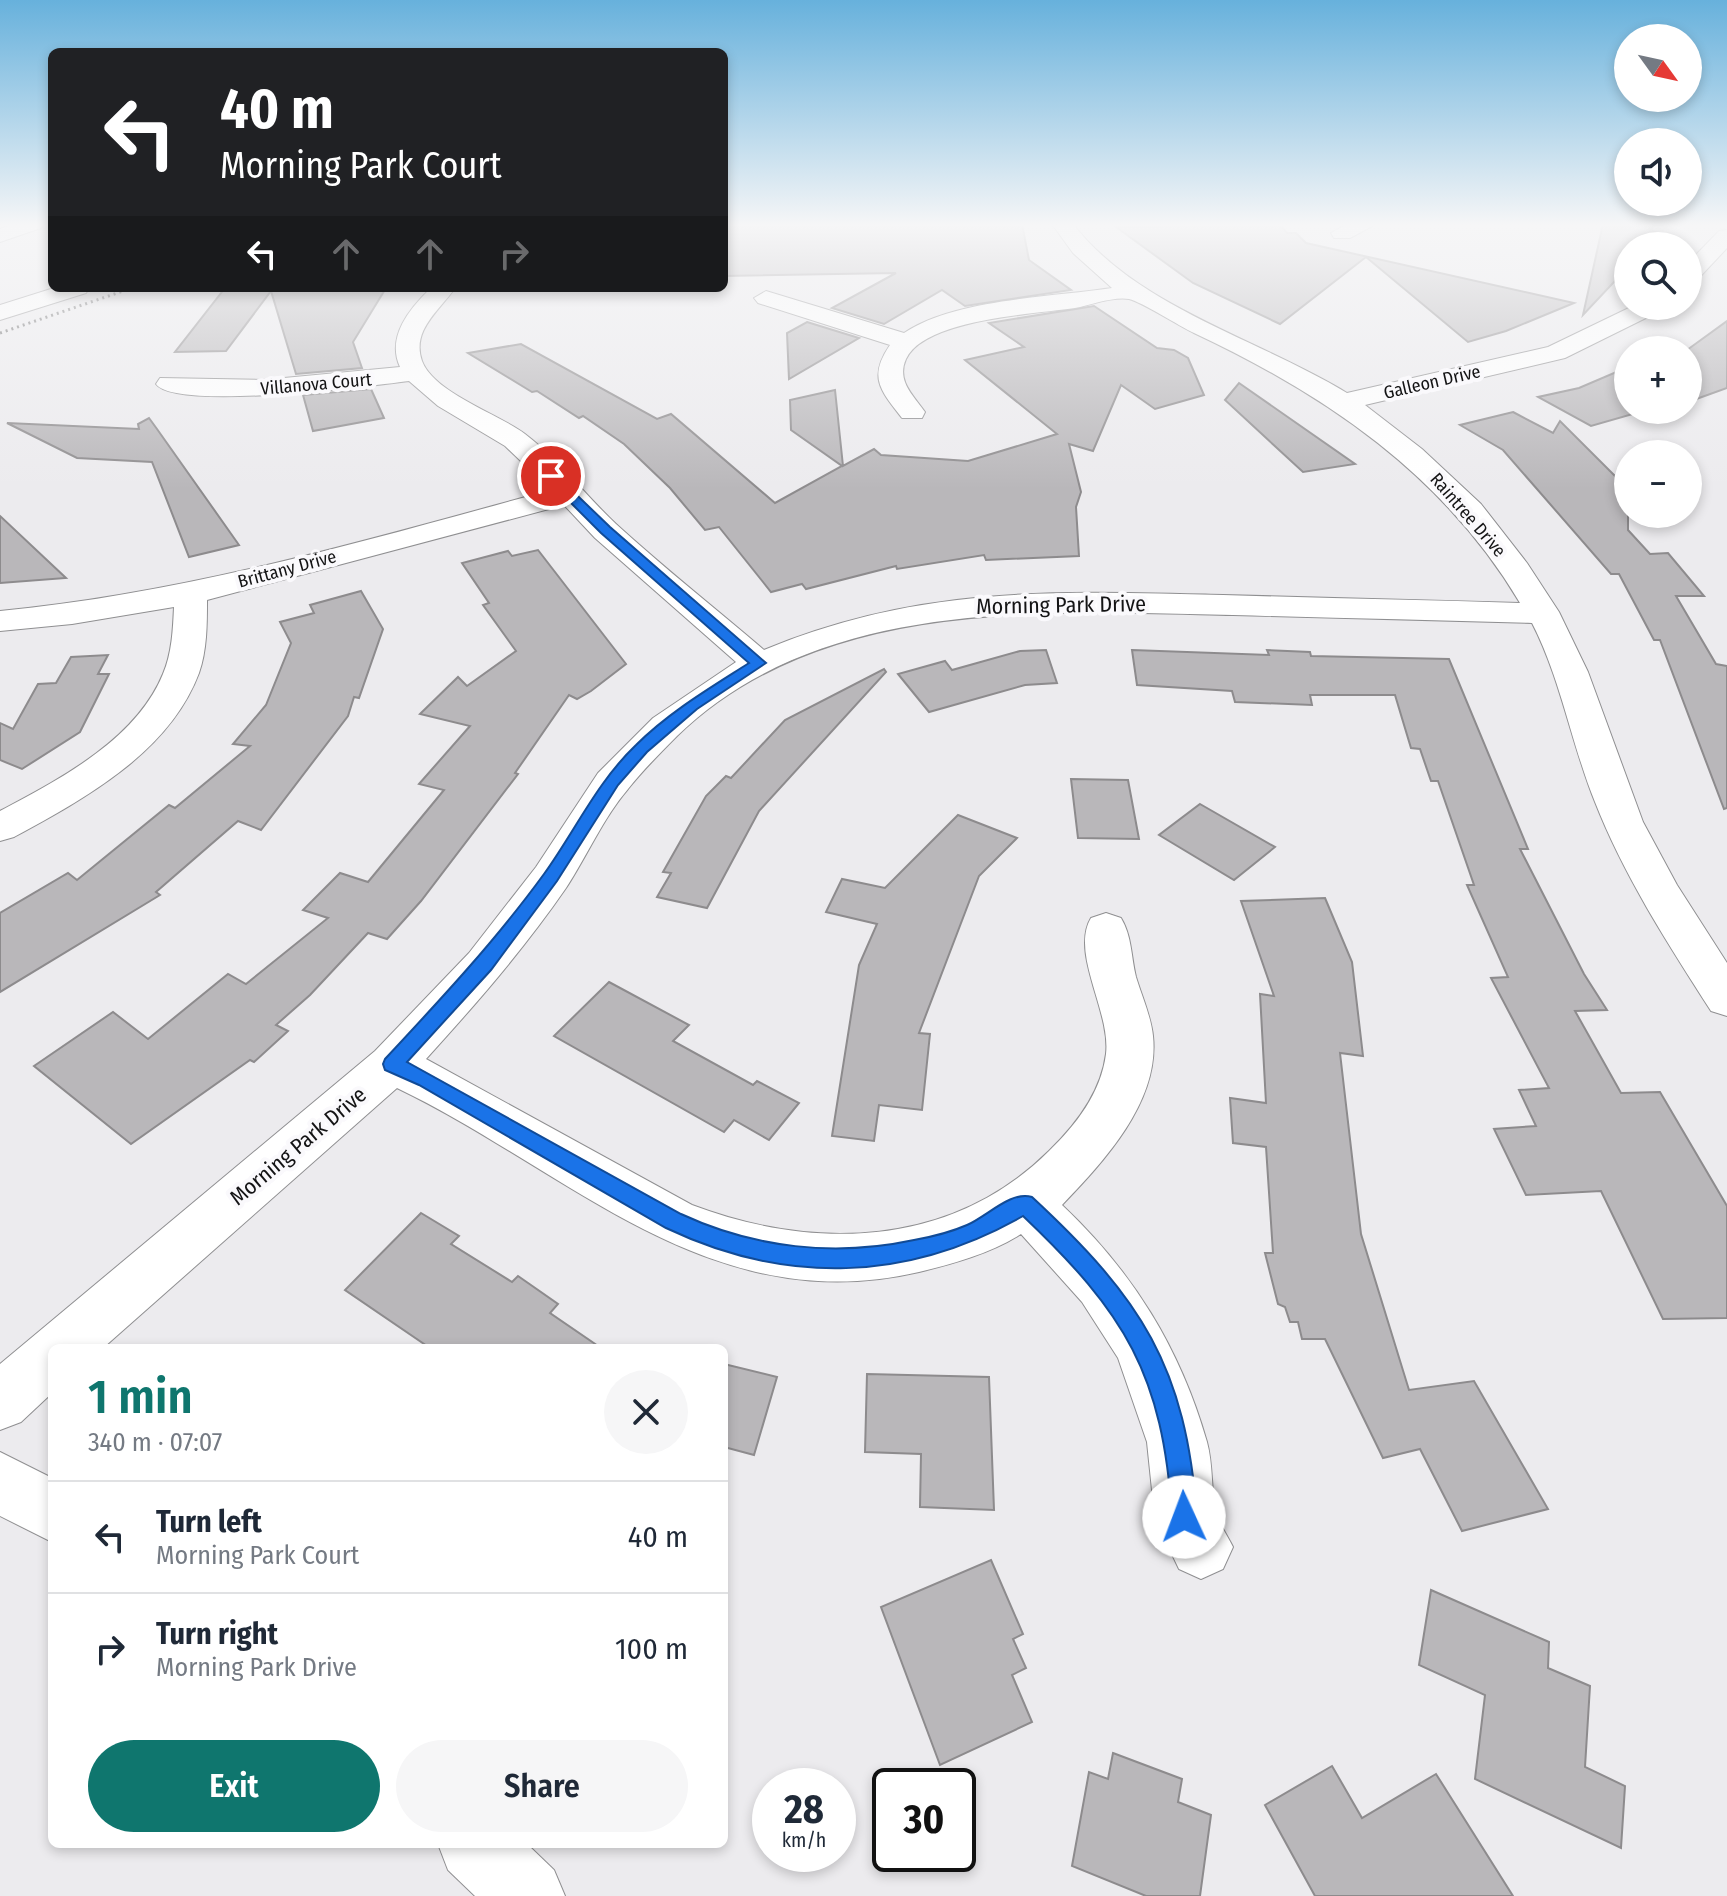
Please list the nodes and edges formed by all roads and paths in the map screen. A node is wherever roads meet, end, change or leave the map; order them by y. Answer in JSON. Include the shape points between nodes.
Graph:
{"nodes":[{"id":1,"x":422,"y":312,"type":"edge"},
{"id":2,"x":812,"y":312,"type":"edge"},
{"id":3,"x":990,"y":312,"type":"edge"},
{"id":4,"x":1173,"y":312,"type":"edge"},
{"id":5,"x":1623,"y":320,"type":"edge"},
{"id":6,"x":907,"y":342,"type":"junction"},
{"id":7,"x":415,"y":373,"type":"junction"},
{"id":8,"x":169,"y":384,"type":"dead end"},
{"id":9,"x":1344,"y":402,"type":"junction"},
{"id":10,"x":912,"y":412,"type":"dead end"},
{"id":11,"x":569,"y":494,"type":"junction"},
{"id":12,"x":191,"y":595,"type":"junction"},
{"id":13,"x":1540,"y":613,"type":"junction"},
{"id":14,"x":0,"y":621,"type":"edge"},
{"id":15,"x":758,"y":663,"type":"junction"},
{"id":16,"x":0,"y":828,"type":"edge"},
{"id":17,"x":1106,"y":929,"type":"dead end"},
{"id":18,"x":1727,"y":999,"type":"edge"},
{"id":19,"x":392,"y":1064,"type":"junction"},
{"id":20,"x":1025,"y":1204,"type":"junction"},
{"id":21,"x":67,"y":1344,"type":"edge"},
{"id":22,"x":48,"y":1360,"type":"edge"},
{"id":23,"x":0,"y":1402,"type":"edge"},
{"id":24,"x":0,"y":1483,"type":"edge"},
{"id":25,"x":48,"y":1509,"type":"edge"},
{"id":26,"x":1201,"y":1547,"type":"dead end"},
{"id":27,"x":478,"y":1848,"type":"edge"},
{"id":28,"x":528,"y":1896,"type":"edge"}],
"edges":[{"from":1,"to":7,"type":"street","via":[[409,336],[407,354]]},
{"from":2,"to":6,"type":"street"},
{"from":3,"to":6,"type":"street","via":[[943,323]]},
{"from":4,"to":9,"type":"street","name":"Raintree Drive"},
{"from":5,"to":9,"type":"street","name":"Galleon Drive","via":[[1556,353]]},
{"from":6,"to":10,"type":"street","via":[[891,368],[891,382]]},
{"from":7,"to":8,"type":"street","name":"Villanova Court","via":[[289,390]]},
{"from":7,"to":11,"type":"street","via":[[466,412],[515,440]]},
{"from":9,"to":13,"type":"street","name":"Raintree Drive","via":[[1459,499],[1494,540]]},
{"from":11,"to":12,"type":"street","name":"Brittany Drive"},
{"from":11,"to":15,"type":"street"},
{"from":12,"to":14,"type":"street","name":"Brittany Drive","via":[[64,617]]},
{"from":12,"to":16,"type":"street","via":[[189,647],[180,677],[158,712],[89,776]]},
{"from":13,"to":15,"type":"street","name":"Morning Park Drive","via":[[1086,602],[978,605],[870,624]]},
{"from":13,"to":18,"type":"street","name":"Raintree Drive","via":[[1562,650],[1622,820],[1680,929]]},
{"from":15,"to":19,"type":"street","name":"Morning Park Drive","via":[[692,706],[641,748],[485,965]]},
{"from":17,"to":20,"type":"street","via":[[1127,1008],[1128,1063],[1117,1097],[1097,1131],[1062,1176]]},
{"from":19,"to":20,"type":"street","via":[[673,1221],[759,1252],[843,1260],[914,1250],[973,1233]]},
{"from":19,"to":21,"type":"street","name":"Morning Park Drive"},
{"from":20,"to":26,"type":"street","via":[[1080,1255],[1144,1346],[1164,1392],[1180,1453],[1184,1517]]},
{"from":22,"to":23,"type":"street"},
{"from":24,"to":25,"type":"street"},
{"from":27,"to":28,"type":"street"}]}
